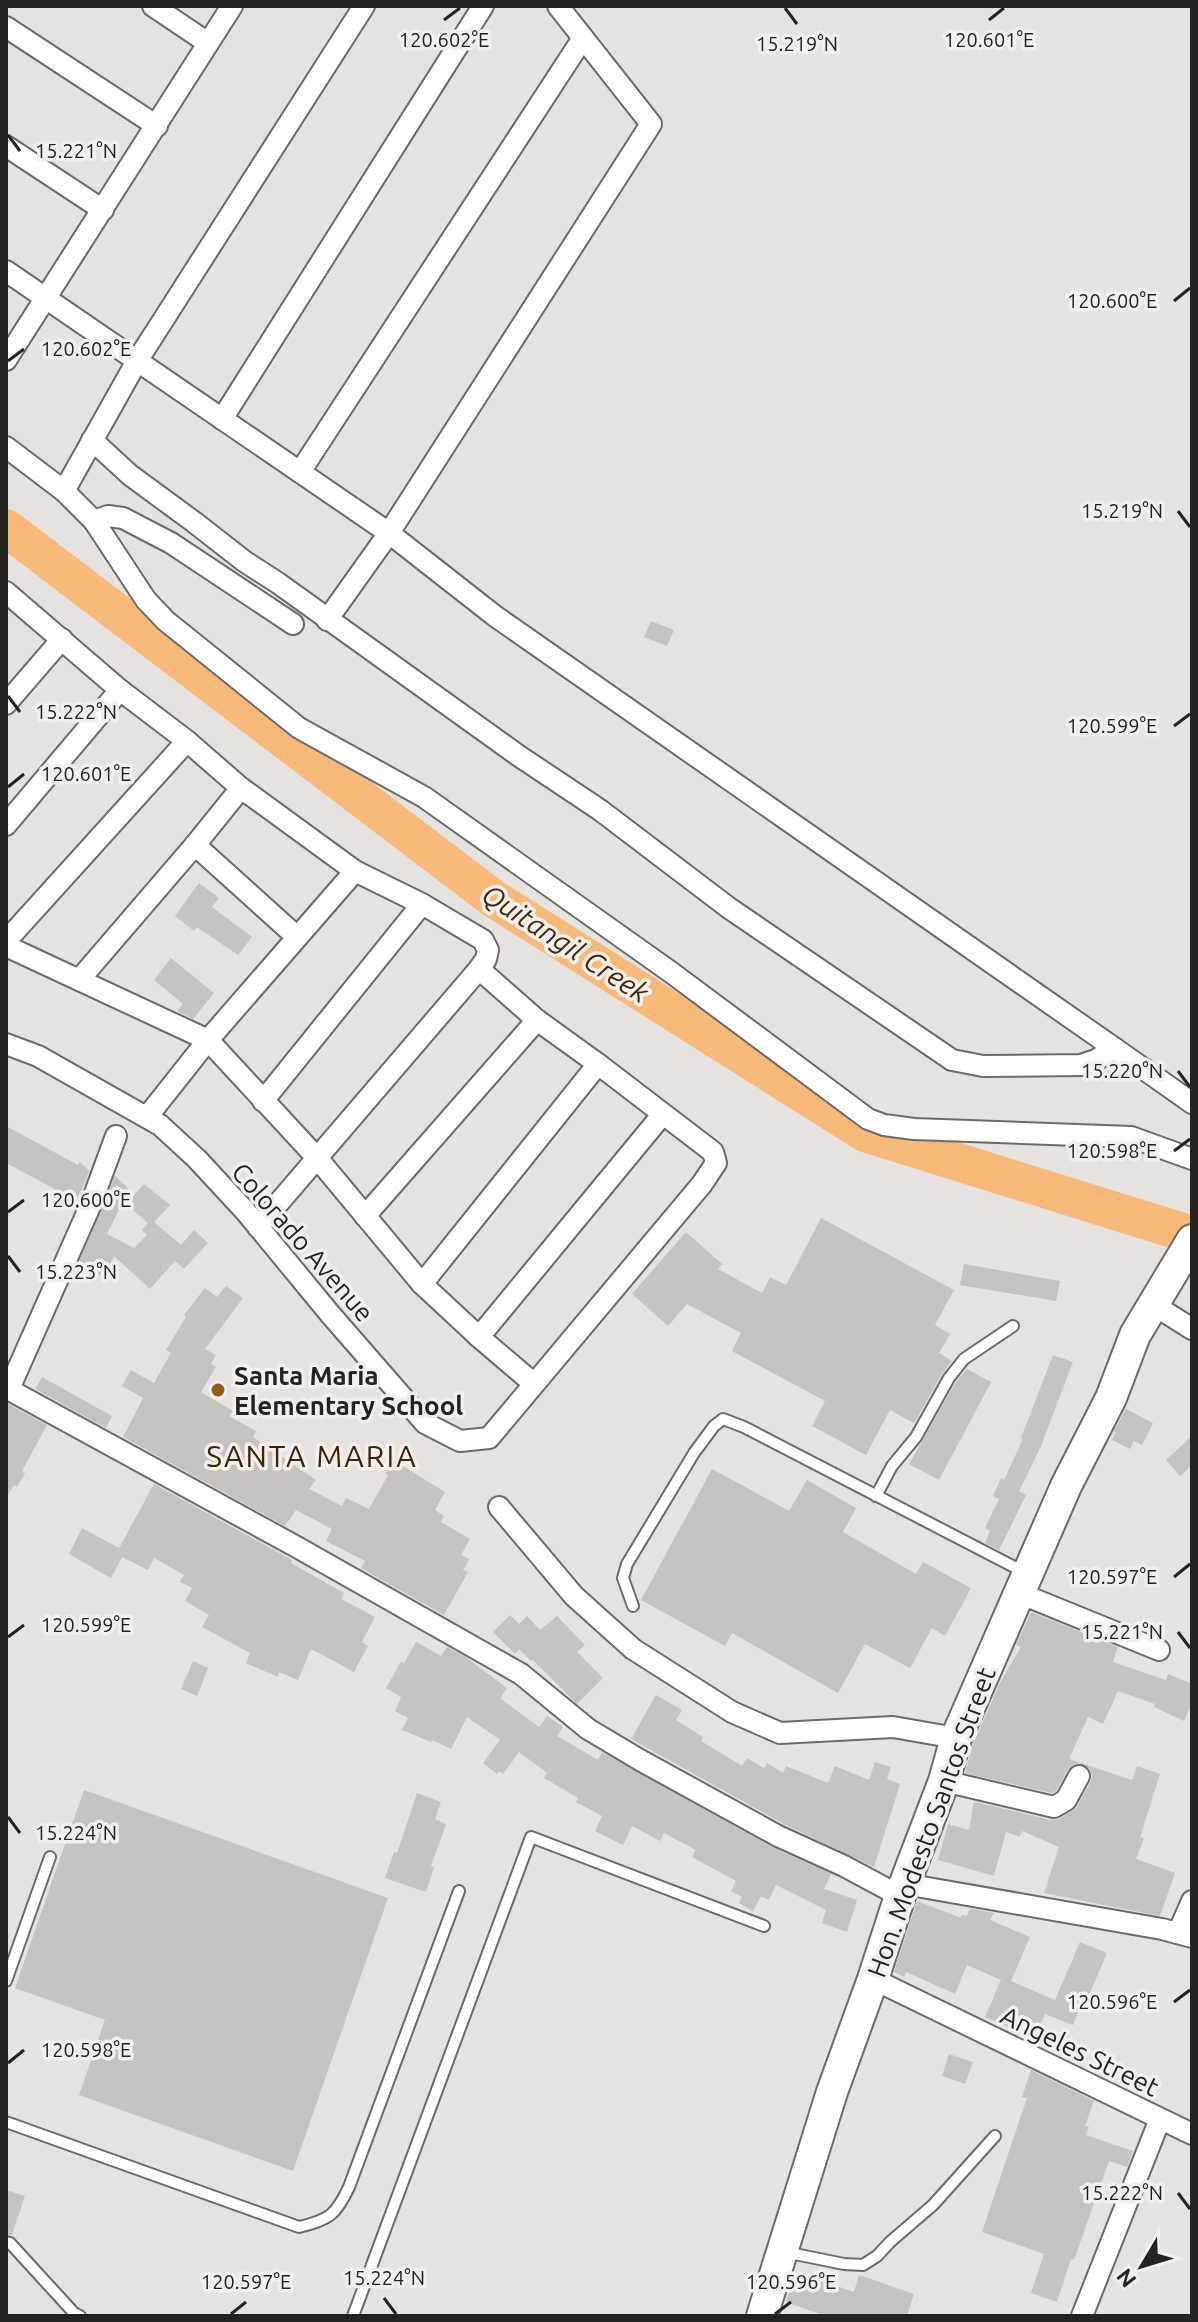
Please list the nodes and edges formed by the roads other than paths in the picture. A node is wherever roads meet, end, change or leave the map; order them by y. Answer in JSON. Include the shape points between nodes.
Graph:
{"nodes":[{"id":1,"x":153,"y":6,"type":"edge"},
{"id":2,"x":232,"y":6,"type":"edge"},
{"id":3,"x":364,"y":6,"type":"edge"},
{"id":4,"x":483,"y":6,"type":"edge"},
{"id":5,"x":558,"y":6,"type":"edge"},
{"id":6,"x":6,"y":27,"type":"edge"},
{"id":7,"x":583,"y":38,"type":"junction"},
{"id":8,"x":208,"y":43,"type":"junction"},
{"id":9,"x":157,"y":126,"type":"junction"},
{"id":10,"x":6,"y":146,"type":"edge"},
{"id":11,"x":103,"y":210,"type":"junction"},
{"id":12,"x":6,"y":271,"type":"edge"},
{"id":13,"x":45,"y":298,"type":"junction"},
{"id":14,"x":6,"y":360,"type":"edge"},
{"id":15,"x":137,"y":361,"type":"junction"},
{"id":16,"x":222,"y":419,"type":"junction"},
{"id":17,"x":92,"y":440,"type":"junction"},
{"id":18,"x":6,"y":447,"type":"edge"},
{"id":19,"x":300,"y":472,"type":"junction"},
{"id":20,"x":64,"y":491,"type":"junction"},
{"id":21,"x":94,"y":521,"type":"junction"},
{"id":22,"x":389,"y":533,"type":"junction"},
{"id":23,"x":6,"y":592,"type":"edge"},
{"id":24,"x":327,"y":620,"type":"junction"},
{"id":25,"x":293,"y":624,"type":"dead end"},
{"id":26,"x":62,"y":639,"type":"junction"},
{"id":27,"x":120,"y":690,"type":"junction"},
{"id":28,"x":6,"y":704,"type":"edge"},
{"id":29,"x":187,"y":741,"type":"junction"},
{"id":30,"x":241,"y":788,"type":"junction"},
{"id":31,"x":6,"y":825,"type":"edge"},
{"id":32,"x":195,"y":845,"type":"junction"},
{"id":33,"x":355,"y":871,"type":"junction"},
{"id":34,"x":422,"y":904,"type":"junction"},
{"id":35,"x":297,"y":937,"type":"junction"},
{"id":36,"x":6,"y":943,"type":"edge"},
{"id":37,"x":479,"y":969,"type":"junction"},
{"id":38,"x":79,"y":980,"type":"junction"},
{"id":39,"x":537,"y":1020,"type":"junction"},
{"id":40,"x":208,"y":1040,"type":"junction"},
{"id":41,"x":6,"y":1044,"type":"edge"},
{"id":42,"x":1114,"y":1048,"type":"junction"},
{"id":43,"x":598,"y":1064,"type":"junction"},
{"id":44,"x":263,"y":1101,"type":"junction"},
{"id":45,"x":1192,"y":1103,"type":"edge"},
{"id":46,"x":662,"y":1115,"type":"junction"},
{"id":47,"x":147,"y":1117,"type":"junction"},
{"id":48,"x":116,"y":1136,"type":"dead end"},
{"id":49,"x":318,"y":1159,"type":"junction"},
{"id":50,"x":1192,"y":1159,"type":"edge"},
{"id":51,"x":365,"y":1216,"type":"junction"},
{"id":52,"x":258,"y":1227,"type":"junction"},
{"id":53,"x":1187,"y":1250,"type":"edge"},
{"id":54,"x":422,"y":1284,"type":"junction"},
{"id":55,"x":1154,"y":1305,"type":"junction"},
{"id":56,"x":1013,"y":1326,"type":"dead end"},
{"id":57,"x":1192,"y":1329,"type":"edge"},
{"id":58,"x":479,"y":1337,"type":"junction"},
{"id":59,"x":533,"y":1383,"type":"junction"},
{"id":60,"x":8,"y":1388,"type":"edge"},
{"id":61,"x":876,"y":1496,"type":"junction"},
{"id":62,"x":499,"y":1507,"type":"dead end"},
{"id":63,"x":1023,"y":1583,"type":"junction"},
{"id":64,"x":633,"y":1606,"type":"dead end"},
{"id":65,"x":1159,"y":1650,"type":"dead end"},
{"id":66,"x":956,"y":1738,"type":"junction"},
{"id":67,"x":1079,"y":1776,"type":"dead end"},
{"id":68,"x":944,"y":1781,"type":"junction"},
{"id":69,"x":50,"y":1857,"type":"dead end"},
{"id":70,"x":902,"y":1890,"type":"junction"},
{"id":71,"x":459,"y":1891,"type":"dead end"},
{"id":72,"x":1192,"y":1901,"type":"edge"},
{"id":73,"x":764,"y":1926,"type":"dead end"},
{"id":74,"x":1185,"y":1935,"type":"edge"},
{"id":75,"x":873,"y":1979,"type":"junction"},
{"id":76,"x":6,"y":1981,"type":"edge"},
{"id":77,"x":1160,"y":2119,"type":"junction"},
{"id":78,"x":6,"y":2122,"type":"edge"},
{"id":79,"x":1192,"y":2134,"type":"edge"},
{"id":80,"x":995,"y":2136,"type":"dead end"},
{"id":81,"x":6,"y":2242,"type":"edge"},
{"id":82,"x":783,"y":2252,"type":"junction"},
{"id":83,"x":80,"y":2316,"type":"edge"},
{"id":84,"x":353,"y":2316,"type":"edge"},
{"id":85,"x":762,"y":2316,"type":"edge"},
{"id":86,"x":1082,"y":2316,"type":"edge"}],
"edges":[{"from":1,"to":8,"type":"street"},
{"from":2,"to":8,"type":"street"},
{"from":3,"to":15,"type":"street"},
{"from":4,"to":16,"type":"street"},
{"from":5,"to":7,"type":"street"},
{"from":6,"to":9,"type":"street"},
{"from":7,"to":19,"type":"street"},
{"from":7,"to":22,"type":"street","via":[[651,124]]},
{"from":8,"to":9,"type":"street"},
{"from":9,"to":11,"type":"street"},
{"from":10,"to":11,"type":"street"},
{"from":11,"to":13,"type":"street"},
{"from":12,"to":13,"type":"street"},
{"from":13,"to":14,"type":"street"},
{"from":13,"to":15,"type":"street"},
{"from":15,"to":16,"type":"street"},
{"from":15,"to":17,"type":"street"},
{"from":16,"to":19,"type":"street"},
{"from":17,"to":20,"type":"street"},
{"from":17,"to":24,"type":"street","via":[[130,475]]},
{"from":18,"to":20,"type":"street"},
{"from":19,"to":22,"type":"street"},
{"from":20,"to":21,"type":"street"},
{"from":21,"to":25,"type":"street","via":[[123,518],[171,543]]},
{"from":21,"to":50,"type":"street","via":[[166,621],[299,728],[424,797],[868,1119],[914,1129],[1131,1137]]},
{"from":22,"to":24,"type":"street"},
{"from":22,"to":42,"type":"street","via":[[495,616]]},
{"from":23,"to":26,"type":"street"},
{"from":24,"to":42,"type":"street","via":[[600,810],[740,916],[952,1060],[983,1066],[1081,1065]]},
{"from":26,"to":27,"type":"street"},
{"from":26,"to":28,"type":"street"},
{"from":27,"to":29,"type":"street"},
{"from":27,"to":31,"type":"street"},
{"from":29,"to":30,"type":"street"},
{"from":29,"to":36,"type":"street"},
{"from":30,"to":32,"type":"street"},
{"from":30,"to":33,"type":"street"},
{"from":32,"to":35,"type":"street"},
{"from":32,"to":38,"type":"street"},
{"from":33,"to":34,"type":"street"},
{"from":33,"to":35,"type":"street"},
{"from":34,"to":37,"type":"street","via":[[483,940],[488,950]]},
{"from":34,"to":44,"type":"street"},
{"from":35,"to":40,"type":"street"},
{"from":36,"to":38,"type":"street"},
{"from":37,"to":39,"type":"street"},
{"from":37,"to":49,"type":"street"},
{"from":38,"to":40,"type":"street"},
{"from":39,"to":43,"type":"street"},
{"from":39,"to":51,"type":"street"},
{"from":40,"to":44,"type":"street"},
{"from":40,"to":47,"type":"street"},
{"from":41,"to":47,"type":"street","name":"Colorado Avenue","via":[[38,1056]]},
{"from":42,"to":45,"type":"street"},
{"from":43,"to":46,"type":"street"},
{"from":43,"to":54,"type":"street"},
{"from":44,"to":49,"type":"street"},
{"from":46,"to":58,"type":"street"},
{"from":46,"to":59,"type":"street","name":"Colorado Avenue","via":[[713,1152],[716,1163]]},
{"from":47,"to":52,"type":"street","name":"Colorado Avenue","via":[[197,1159]]},
{"from":48,"to":60,"type":"street"},
{"from":49,"to":51,"type":"street"},
{"from":49,"to":52,"type":"street"},
{"from":51,"to":54,"type":"street"},
{"from":52,"to":59,"type":"street","name":"Colorado Avenue","via":[[425,1423],[460,1441],[489,1438]]},
{"from":53,"to":55,"type":"street","name":"Hon. Modesto Santos Street"},
{"from":54,"to":58,"type":"street"},
{"from":55,"to":57,"type":"street"},
{"from":55,"to":63,"type":"street","name":"Hon. Modesto Santos Street","via":[[1135,1335],[1111,1398]]},
{"from":56,"to":61,"type":"lane","via":[[964,1359]]},
{"from":58,"to":59,"type":"street"},
{"from":60,"to":70,"type":"street","via":[[521,1674],[588,1729],[640,1760],[778,1836]]},
{"from":61,"to":63,"type":"lane"},
{"from":61,"to":64,"type":"lane","via":[[723,1419],[694,1453],[627,1564],[623,1578]]},
{"from":62,"to":66,"type":"street","via":[[574,1596],[633,1649],[732,1712],[780,1733],[893,1727]]},
{"from":63,"to":65,"type":"street"},
{"from":63,"to":66,"type":"street","name":"Hon. Modesto Santos Street"},
{"from":66,"to":68,"type":"street","name":"Hon. Modesto Santos Street"},
{"from":67,"to":68,"type":"street","via":[[1066,1800],[1054,1807]]},
{"from":68,"to":70,"type":"street","name":"Hon. Modesto Santos Street"},
{"from":69,"to":76,"type":"lane"},
{"from":70,"to":74,"type":"street"},
{"from":70,"to":75,"type":"street","name":"Hon. Modesto Santos Street"},
{"from":71,"to":78,"type":"lane","via":[[349,2187],[324,2221],[299,2227]]},
{"from":72,"to":74,"type":"street"},
{"from":73,"to":84,"type":"lane","via":[[531,1837]]},
{"from":75,"to":77,"type":"street","name":"Angeles Street"},
{"from":75,"to":82,"type":"street","name":"Hon. Modesto Santos Street"},
{"from":77,"to":79,"type":"street"},
{"from":77,"to":86,"type":"street","name":"Angeles Street"},
{"from":80,"to":82,"type":"lane","via":[[933,2205],[863,2265]]},
{"from":81,"to":83,"type":"lane"},
{"from":82,"to":85,"type":"street","name":"Hon. Modesto Santos Street"}]}
